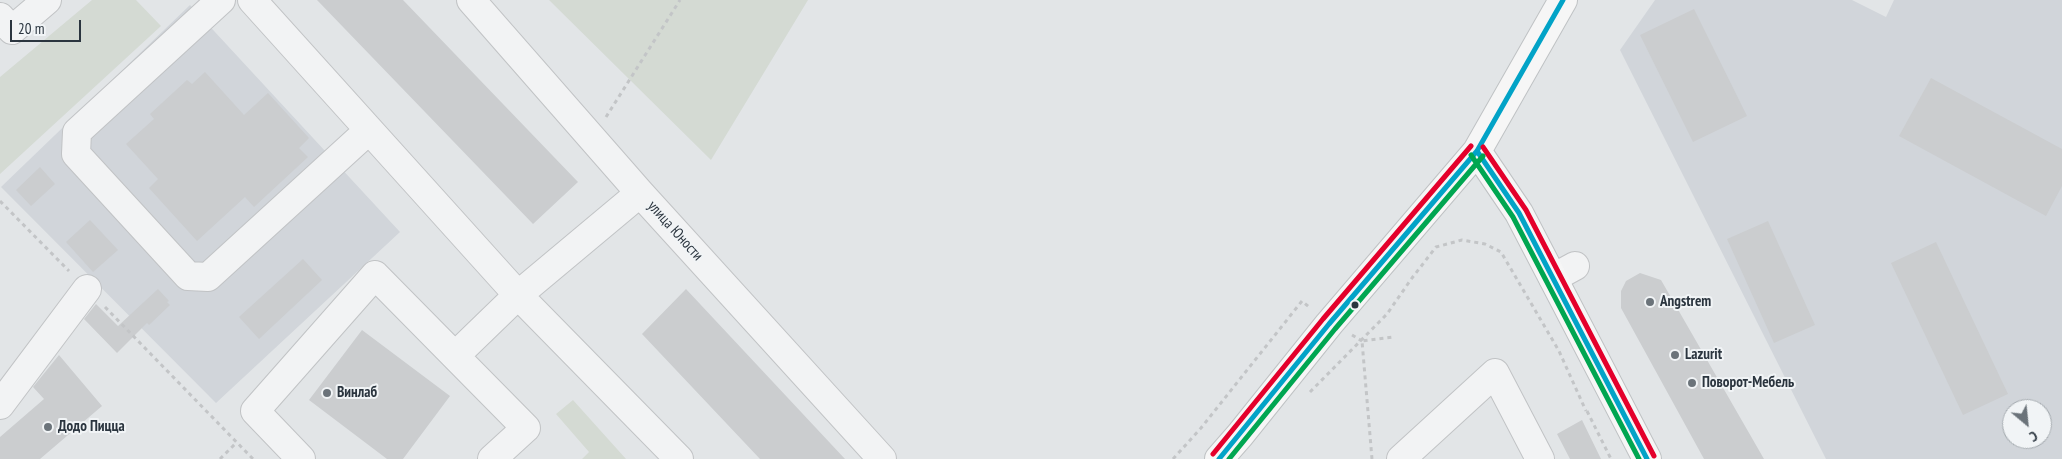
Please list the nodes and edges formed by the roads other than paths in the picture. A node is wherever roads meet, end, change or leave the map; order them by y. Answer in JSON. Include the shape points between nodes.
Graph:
{"nodes":[{"id":1,"x":47,"y":0,"type":"edge"},
{"id":2,"x":221,"y":0,"type":"edge"},
{"id":3,"x":252,"y":0,"type":"edge"},
{"id":4,"x":471,"y":0,"type":"edge"},
{"id":5,"x":1563,"y":0,"type":"edge"},
{"id":6,"x":0,"y":17,"type":"edge"},
{"id":7,"x":369,"y":130,"type":"junction"},
{"id":8,"x":1477,"y":151,"type":"junction"},
{"id":9,"x":640,"y":193,"type":"junction"},
{"id":10,"x":88,"y":289,"type":"road end"},
{"id":11,"x":518,"y":295,"type":"junction"},
{"id":12,"x":456,"y":355,"type":"junction"},
{"id":13,"x":0,"y":405,"type":"edge"},
{"id":14,"x":302,"y":459,"type":"edge"},
{"id":15,"x":492,"y":459,"type":"edge"},
{"id":16,"x":679,"y":459,"type":"edge"},
{"id":17,"x":882,"y":459,"type":"edge"},
{"id":18,"x":1219,"y":459,"type":"edge"},
{"id":19,"x":1401,"y":459,"type":"edge"},
{"id":20,"x":1540,"y":459,"type":"edge"},
{"id":21,"x":1647,"y":459,"type":"edge"}],
"edges":[{"from":1,"to":6,"type":"street","via":[[12,30]]},
{"from":2,"to":7,"type":"street","via":[[77,132],[76,154],[188,276],[208,277]]},
{"from":3,"to":7,"type":"street"},
{"from":4,"to":9,"type":"street","name":"улица Юности"},
{"from":5,"to":8,"type":"main road"},
{"from":7,"to":11,"type":"street"},
{"from":8,"to":18,"type":"main road"},
{"from":8,"to":21,"type":"main road","via":[[1519,214],[1564,272],[1614,398]]},
{"from":9,"to":11,"type":"street"},
{"from":9,"to":17,"type":"street","name":"улица Юности"},
{"from":10,"to":13,"type":"street"},
{"from":11,"to":12,"type":"street"},
{"from":11,"to":16,"type":"street"},
{"from":12,"to":14,"type":"street","via":[[375,275],[255,410]]},
{"from":12,"to":15,"type":"street","via":[[526,428]]},
{"from":19,"to":20,"type":"street","via":[[1495,373]]}]}
